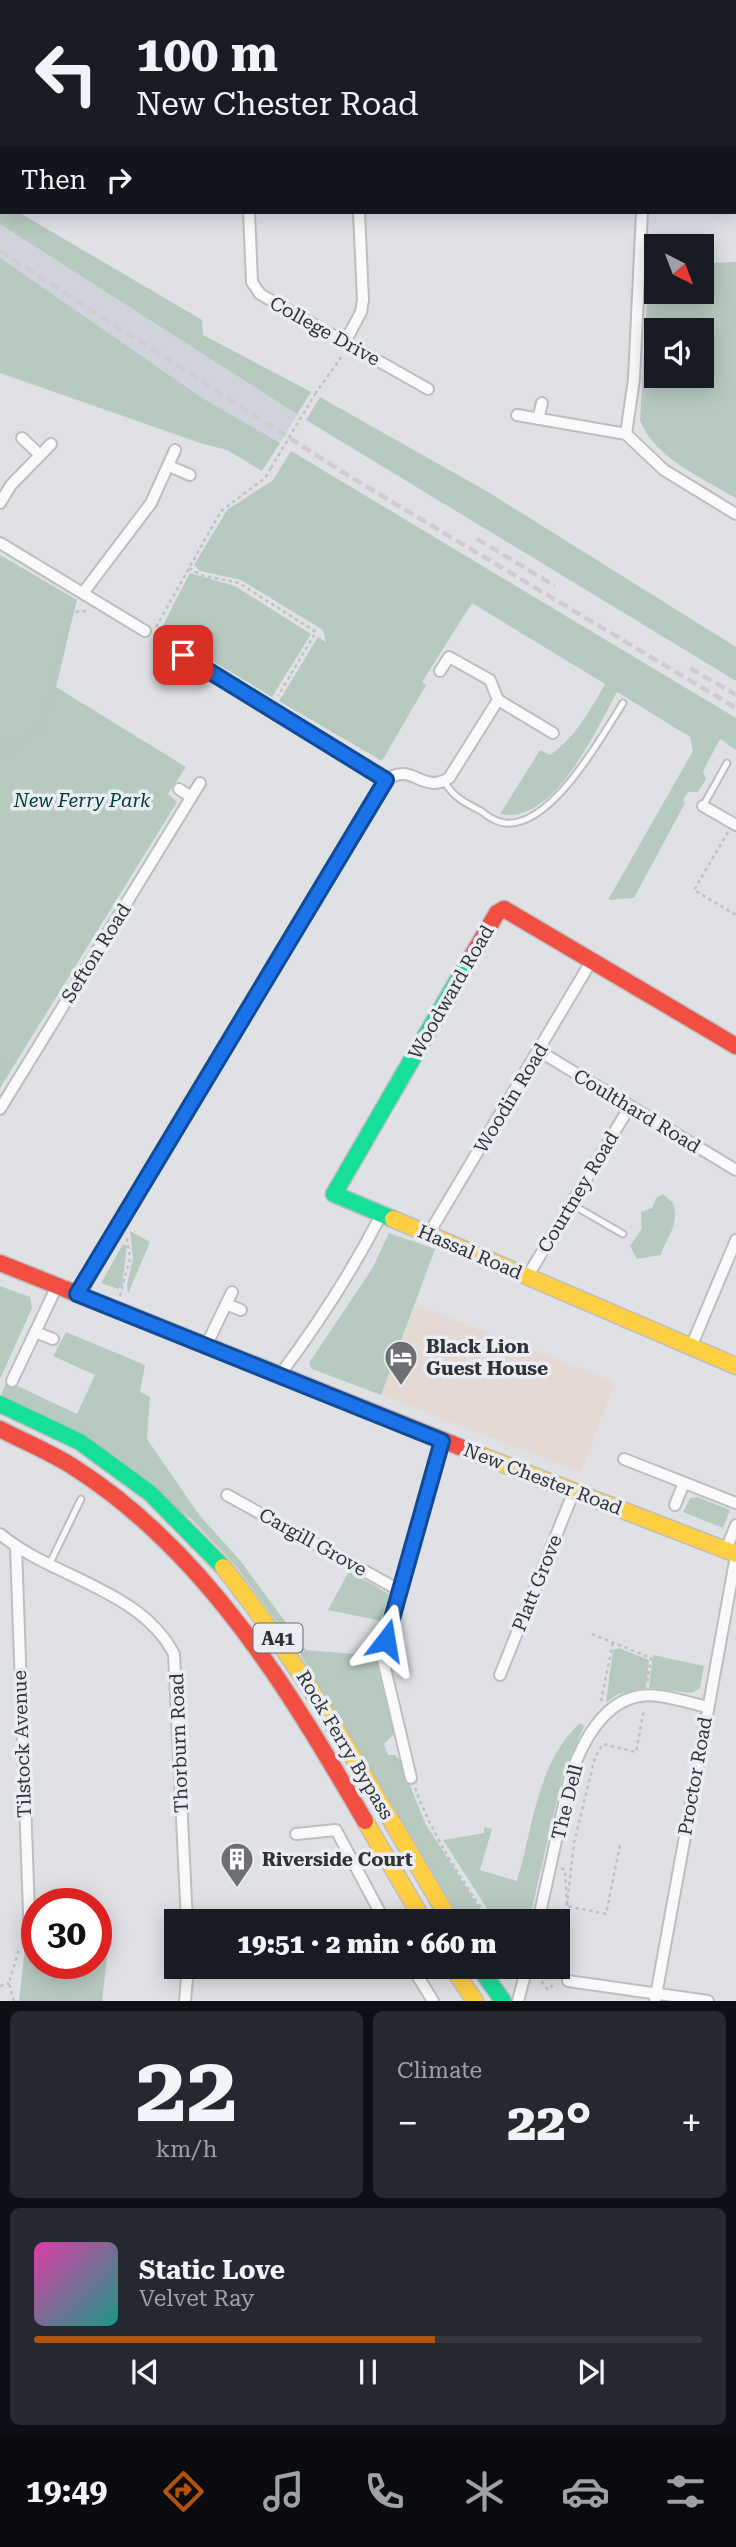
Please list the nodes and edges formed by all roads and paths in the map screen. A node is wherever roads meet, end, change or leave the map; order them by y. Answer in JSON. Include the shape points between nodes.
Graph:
{"nodes":[{"id":1,"x":250,"y":214,"type":"edge"},
{"id":2,"x":359,"y":214,"type":"edge"},
{"id":3,"x":642,"y":214,"type":"edge"},
{"id":4,"x":347,"y":343,"type":"junction"},
{"id":5,"x":428,"y":389,"type":"dead end"},
{"id":6,"x":542,"y":403,"type":"dead end"},
{"id":7,"x":517,"y":415,"type":"dead end"},
{"id":8,"x":538,"y":419,"type":"junction"},
{"id":9,"x":626,"y":434,"type":"junction"},
{"id":10,"x":22,"y":438,"type":"dead end"},
{"id":11,"x":51,"y":444,"type":"dead end"},
{"id":12,"x":175,"y":450,"type":"dead end"},
{"id":13,"x":40,"y":455,"type":"junction"},
{"id":14,"x":169,"y":466,"type":"junction"},
{"id":15,"x":190,"y":475,"type":"dead end"},
{"id":16,"x":0,"y":503,"type":"edge"},
{"id":17,"x":736,"y":514,"type":"edge"},
{"id":18,"x":0,"y":543,"type":"edge"},
{"id":19,"x":189,"y":568,"type":"junction"},
{"id":20,"x":83,"y":593,"type":"junction"},
{"id":21,"x":95,"y":601,"type":"junction"},
{"id":22,"x":153,"y":636,"type":"junction"},
{"id":23,"x":440,"y":671,"type":"dead end"},
{"id":24,"x":498,"y":700,"type":"junction"},
{"id":25,"x":622,"y":703,"type":"dead end"},
{"id":26,"x":270,"y":708,"type":"junction"},
{"id":27,"x":553,"y":733,"type":"dead end"},
{"id":28,"x":0,"y":738,"type":"edge"},
{"id":29,"x":25,"y":741,"type":"junction"},
{"id":30,"x":0,"y":757,"type":"edge"},
{"id":31,"x":727,"y":763,"type":"dead end"},
{"id":32,"x":386,"y":780,"type":"junction"},
{"id":33,"x":200,"y":782,"type":"dead end"},
{"id":34,"x":443,"y":782,"type":"junction"},
{"id":35,"x":179,"y":789,"type":"dead end"},
{"id":36,"x":191,"y":797,"type":"junction"},
{"id":37,"x":703,"y":806,"type":"joint"},
{"id":38,"x":734,"y":825,"type":"edge"},
{"id":39,"x":736,"y":915,"type":"edge"},
{"id":40,"x":592,"y":960,"type":"junction"},
{"id":41,"x":736,"y":1046,"type":"edge"},
{"id":42,"x":539,"y":1051,"type":"junction"},
{"id":43,"x":630,"y":1106,"type":"junction"},
{"id":44,"x":0,"y":1109,"type":"edge"},
{"id":45,"x":736,"y":1170,"type":"edge"},
{"id":46,"x":571,"y":1204,"type":"junction"},
{"id":47,"x":382,"y":1213,"type":"junction"},
{"id":48,"x":115,"y":1231,"type":"junction"},
{"id":49,"x":622,"y":1234,"type":"dead end"},
{"id":50,"x":428,"y":1235,"type":"junction"},
{"id":51,"x":736,"y":1240,"type":"edge"},
{"id":52,"x":0,"y":1263,"type":"edge"},
{"id":53,"x":527,"y":1277,"type":"junction"},
{"id":54,"x":57,"y":1286,"type":"junction"},
{"id":55,"x":232,"y":1292,"type":"dead end"},
{"id":56,"x":77,"y":1294,"type":"junction"},
{"id":57,"x":226,"y":1304,"type":"junction"},
{"id":58,"x":114,"y":1309,"type":"junction"},
{"id":59,"x":241,"y":1310,"type":"dead end"},
{"id":60,"x":36,"y":1332,"type":"junction"},
{"id":61,"x":53,"y":1339,"type":"dead end"},
{"id":62,"x":206,"y":1346,"type":"junction"},
{"id":63,"x":691,"y":1347,"type":"junction"},
{"id":64,"x":736,"y":1366,"type":"edge"},
{"id":65,"x":279,"y":1376,"type":"junction"},
{"id":66,"x":12,"y":1381,"type":"dead end"},
{"id":67,"x":0,"y":1404,"type":"edge"},
{"id":68,"x":0,"y":1429,"type":"edge"},
{"id":69,"x":442,"y":1441,"type":"junction"},
{"id":70,"x":624,"y":1459,"type":"dead end"},
{"id":71,"x":684,"y":1483,"type":"junction"},
{"id":72,"x":574,"y":1491,"type":"junction"},
{"id":73,"x":227,"y":1495,"type":"dead end"},
{"id":74,"x":81,"y":1499,"type":"dead end"},
{"id":75,"x":736,"y":1503,"type":"edge"},
{"id":76,"x":675,"y":1505,"type":"dead end"},
{"id":77,"x":736,"y":1525,"type":"edge"},
{"id":78,"x":0,"y":1534,"type":"edge"},
{"id":79,"x":16,"y":1547,"type":"junction"},
{"id":80,"x":733,"y":1553,"type":"edge"},
{"id":81,"x":48,"y":1566,"type":"junction"},
{"id":82,"x":400,"y":1590,"type":"junction"},
{"id":83,"x":592,"y":1634,"type":"dead end"},
{"id":84,"x":613,"y":1642,"type":"junction"},
{"id":85,"x":500,"y":1675,"type":"dead end"},
{"id":86,"x":646,"y":1696,"type":"junction"},
{"id":87,"x":707,"y":1707,"type":"junction"},
{"id":88,"x":596,"y":1727,"type":"junction"},
{"id":89,"x":411,"y":1778,"type":"joint"},
{"id":90,"x":296,"y":1834,"type":"dead end"},
{"id":91,"x":620,"y":1845,"type":"dead end"},
{"id":92,"x":551,"y":1864,"type":"junction"},
{"id":93,"x":28,"y":1888,"type":"edge"},
{"id":94,"x":567,"y":1906,"type":"junction"},
{"id":95,"x":186,"y":1909,"type":"edge"},
{"id":96,"x":378,"y":1909,"type":"edge"},
{"id":97,"x":416,"y":1909,"type":"edge"},
{"id":98,"x":443,"y":1909,"type":"edge"},
{"id":99,"x":482,"y":1909,"type":"edge"},
{"id":100,"x":541,"y":1909,"type":"edge"},
{"id":101,"x":21,"y":1947,"type":"edge"},
{"id":102,"x":187,"y":1979,"type":"edge"},
{"id":103,"x":419,"y":1979,"type":"edge"},
{"id":104,"x":460,"y":1979,"type":"edge"},
{"id":105,"x":487,"y":1979,"type":"edge"},
{"id":106,"x":524,"y":1979,"type":"edge"},
{"id":107,"x":538,"y":1979,"type":"edge"},
{"id":108,"x":568,"y":1981,"type":"joint"},
{"id":109,"x":9,"y":1983,"type":"junction"},
{"id":110,"x":0,"y":1986,"type":"edge"},
{"id":111,"x":656,"y":1998,"type":"edge"},
{"id":112,"x":14,"y":2001,"type":"edge"},
{"id":113,"x":185,"y":2001,"type":"edge"},
{"id":114,"x":433,"y":2001,"type":"edge"},
{"id":115,"x":475,"y":2001,"type":"edge"},
{"id":116,"x":503,"y":2001,"type":"edge"},
{"id":117,"x":518,"y":2001,"type":"edge"},
{"id":118,"x":708,"y":2001,"type":"edge"}],
"edges":[{"from":1,"to":4,"type":"street","name":"College Drive","via":[[252,282],[260,294]]},
{"from":2,"to":4,"type":"street","via":[[363,300]]},
{"from":3,"to":9,"type":"street","via":[[634,379]]},
{"from":4,"to":5,"type":"street","name":"College Drive"},
{"from":4,"to":19,"type":"path","bridge":true,"via":[[265,478],[221,511]]},
{"from":6,"to":8,"type":"street"},
{"from":7,"to":8,"type":"street"},
{"from":8,"to":9,"type":"street"},
{"from":9,"to":17,"type":"street","via":[[664,470]]},
{"from":10,"to":13,"type":"street"},
{"from":11,"to":13,"type":"street"},
{"from":12,"to":14,"type":"street"},
{"from":13,"to":16,"type":"street"},
{"from":14,"to":15,"type":"street"},
{"from":14,"to":20,"type":"street","via":[[132,530]]},
{"from":18,"to":20,"type":"street"},
{"from":19,"to":22,"type":"path"},
{"from":19,"to":26,"type":"path","via":[[239,583],[316,632]]},
{"from":20,"to":21,"type":"street"},
{"from":21,"to":22,"type":"street"},
{"from":21,"to":29,"type":"path","via":[[89,611],[71,612],[47,717],[38,733]]},
{"from":22,"to":26,"type":"street"},
{"from":23,"to":24,"type":"street","via":[[449,657],[490,680]]},
{"from":24,"to":27,"type":"street"},
{"from":24,"to":34,"type":"street"},
{"from":25,"to":34,"type":"lane","via":[[561,794],[528,817],[514,823],[499,822],[451,794]]},
{"from":26,"to":32,"type":"street"},
{"from":28,"to":29,"type":"path"},
{"from":29,"to":30,"type":"path"},
{"from":31,"to":37,"type":"lane"},
{"from":32,"to":34,"type":"street","via":[[408,773],[426,783]]},
{"from":32,"to":48,"type":"street"},
{"from":33,"to":36,"type":"street","name":"Sefton Road"},
{"from":35,"to":36,"type":"street"},
{"from":36,"to":44,"type":"street","name":"Sefton Road"},
{"from":37,"to":38,"type":"street"},
{"from":38,"to":39,"type":"path","via":[[694,890]]},
{"from":40,"to":41,"type":"main road","name":"Woodward Road"},
{"from":40,"to":42,"type":"street","name":"Woodin Road"},
{"from":40,"to":47,"type":"main road","name":"Woodward Road","via":[[513,912],[504,909],[497,913],[334,1194]]},
{"from":42,"to":43,"type":"street","name":"Coulthard Road"},
{"from":42,"to":50,"type":"street","name":"Woodin Road"},
{"from":43,"to":45,"type":"street","name":"Coulthard Road"},
{"from":43,"to":46,"type":"street","name":"Courtney Road"},
{"from":46,"to":49,"type":"lane"},
{"from":46,"to":53,"type":"street","name":"Courtney Road"},
{"from":47,"to":50,"type":"main road","name":"Hassal Road"},
{"from":47,"to":65,"type":"street","via":[[355,1267]]},
{"from":48,"to":56,"type":"street"},
{"from":48,"to":58,"type":"path","via":[[128,1240],[130,1258]]},
{"from":50,"to":53,"type":"main road","name":"Hassal Road"},
{"from":51,"to":63,"type":"street"},
{"from":52,"to":54,"type":"main road","name":"New Chester Road"},
{"from":53,"to":63,"type":"main road","name":"Hassal Road"},
{"from":54,"to":56,"type":"main road","name":"New Chester Road"},
{"from":54,"to":60,"type":"street"},
{"from":55,"to":57,"type":"street"},
{"from":56,"to":58,"type":"main road","name":"New Chester Road"},
{"from":57,"to":59,"type":"street"},
{"from":57,"to":62,"type":"street"},
{"from":58,"to":62,"type":"main road","name":"New Chester Road"},
{"from":60,"to":61,"type":"street"},
{"from":60,"to":66,"type":"street"},
{"from":62,"to":65,"type":"main road","name":"New Chester Road"},
{"from":63,"to":64,"type":"main road","name":"Hassal Road"},
{"from":65,"to":69,"type":"main road","name":"New Chester Road"},
{"from":67,"to":98,"type":"main road","name":"Rock Ferry Bypass","number":"A41","via":[[78,1442],[131,1477],[185,1525],[235,1581],[308,1681]]},
{"from":68,"to":97,"type":"main road","name":"Rock Ferry Bypass","number":"A41","via":[[67,1462],[145,1518],[229,1609],[307,1721]]},
{"from":69,"to":72,"type":"main road","name":"New Chester Road"},
{"from":69,"to":82,"type":"street"},
{"from":70,"to":71,"type":"street"},
{"from":71,"to":75,"type":"street"},
{"from":71,"to":76,"type":"street"},
{"from":72,"to":80,"type":"main road","name":"New Chester Road"},
{"from":72,"to":85,"type":"street","name":"Platt Grove"},
{"from":73,"to":82,"type":"street","name":"Cargill Grove"},
{"from":74,"to":81,"type":"lane"},
{"from":77,"to":80,"type":"street"},
{"from":78,"to":79,"type":"street","name":"Thorburn Road"},
{"from":79,"to":81,"type":"street","name":"Thorburn Road"},
{"from":79,"to":93,"type":"street","name":"Tilstock Avenue"},
{"from":80,"to":87,"type":"street","name":"Proctor Road"},
{"from":81,"to":95,"type":"street","name":"Thorburn Road","via":[[92,1584],[135,1612],[174,1654]]},
{"from":82,"to":89,"type":"street","via":[[386,1640],[384,1671]]},
{"from":83,"to":84,"type":"path"},
{"from":84,"to":86,"type":"path","via":[[651,1658]]},
{"from":84,"to":88,"type":"path"},
{"from":86,"to":87,"type":"street","name":"The Dell"},
{"from":86,"to":88,"type":"street","name":"The Dell","via":[[626,1698],[606,1712]]},
{"from":86,"to":94,"type":"path","via":[[636,1752],[604,1744],[595,1757],[574,1843]]},
{"from":87,"to":111,"type":"street","name":"Proctor Road"},
{"from":88,"to":92,"type":"street","name":"The Dell","via":[[570,1777]]},
{"from":89,"to":99,"type":"path","via":[[453,1866]]},
{"from":90,"to":96,"type":"street","via":[[336,1830]]},
{"from":91,"to":94,"type":"path","via":[[606,1914]]},
{"from":92,"to":94,"type":"path","via":[[565,1870]]},
{"from":92,"to":100,"type":"street","name":"The Dell"},
{"from":101,"to":109,"type":"path"},
{"from":102,"to":113,"type":"street"},
{"from":103,"to":114,"type":"street"},
{"from":104,"to":115,"type":"main road"},
{"from":105,"to":116,"type":"main road"},
{"from":106,"to":117,"type":"street"},
{"from":107,"to":108,"type":"path","via":[[548,1990],[558,1981]]},
{"from":108,"to":111,"type":"street"},
{"from":109,"to":110,"type":"path"},
{"from":109,"to":112,"type":"path"},
{"from":111,"to":118,"type":"street"}]}
